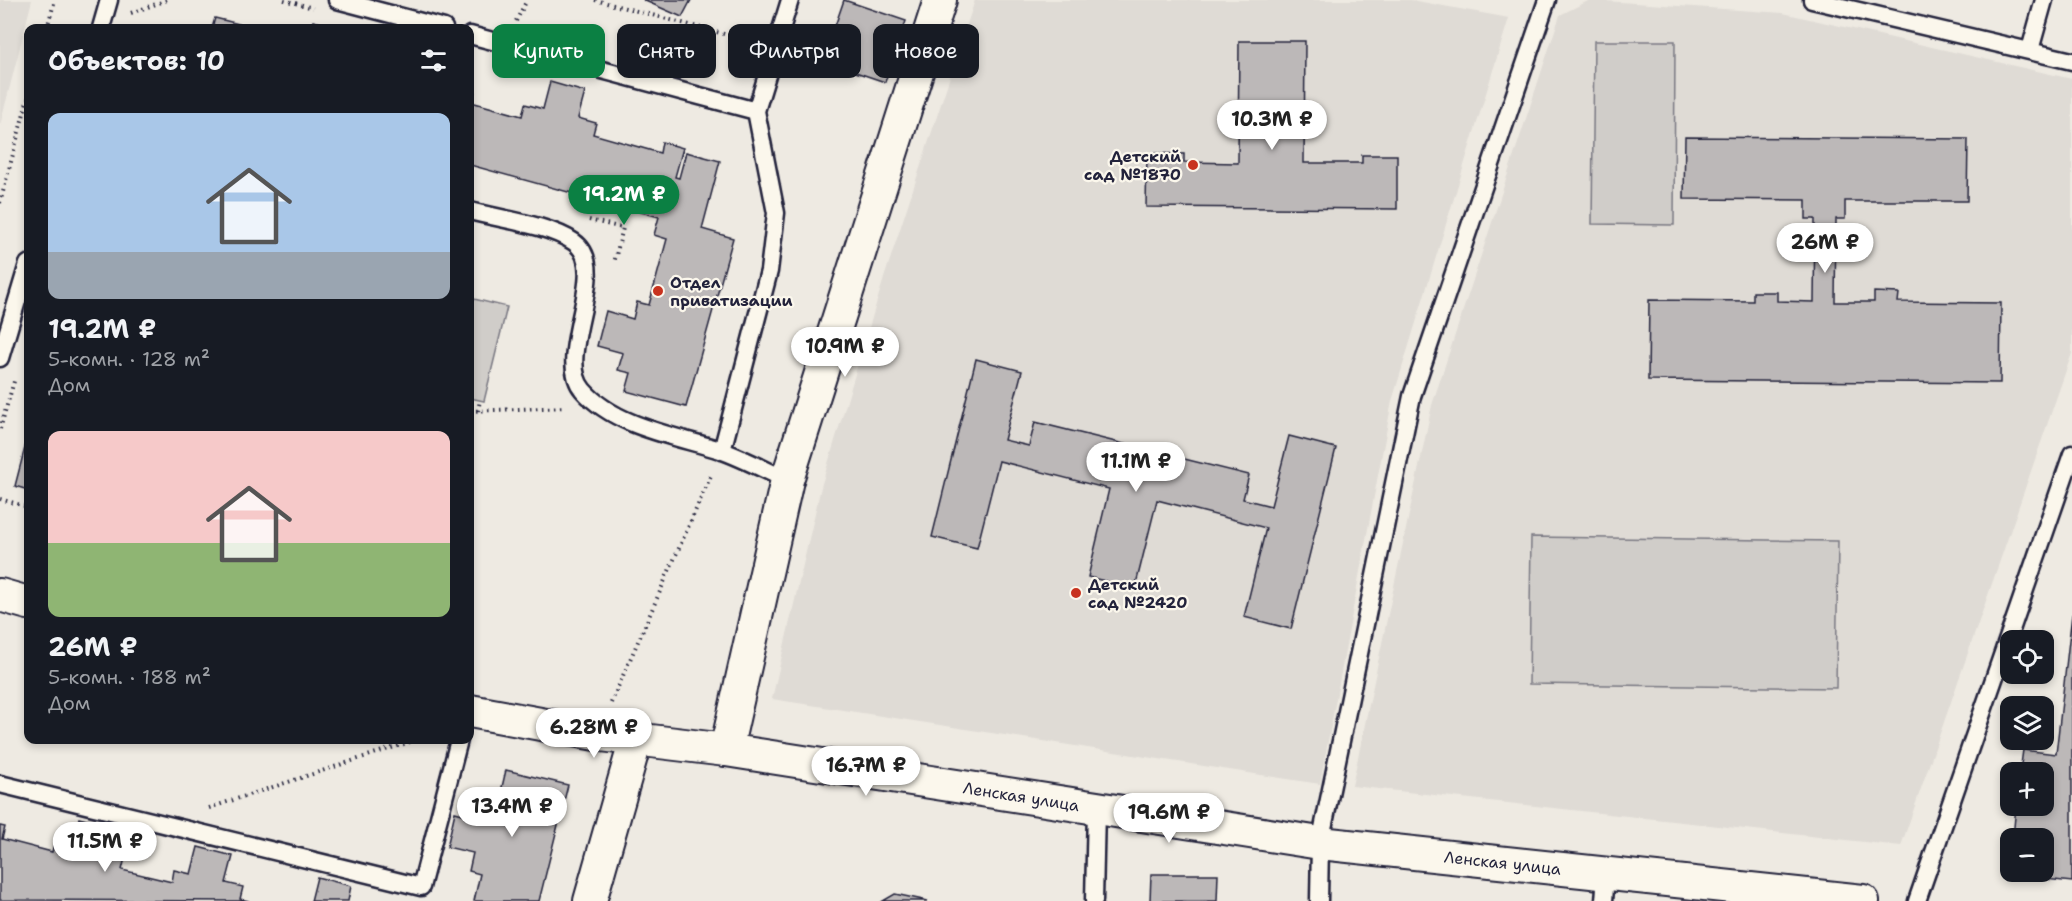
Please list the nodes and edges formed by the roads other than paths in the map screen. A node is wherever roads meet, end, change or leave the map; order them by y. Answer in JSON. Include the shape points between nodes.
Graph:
{"nodes":[{"id":1,"x":109,"y":0,"type":"edge"},
{"id":2,"x":790,"y":0,"type":"edge"},
{"id":3,"x":940,"y":0,"type":"edge"},
{"id":4,"x":1547,"y":0,"type":"edge"},
{"id":5,"x":1812,"y":0,"type":"edge"},
{"id":6,"x":2044,"y":0,"type":"edge"},
{"id":7,"x":331,"y":6,"type":"edge"},
{"id":8,"x":101,"y":24,"type":"edge"},
{"id":9,"x":423,"y":24,"type":"edge"},
{"id":10,"x":474,"y":36,"type":"edge"},
{"id":11,"x":2030,"y":50,"type":"junction"},
{"id":12,"x":2072,"y":61,"type":"edge"},
{"id":13,"x":756,"y":111,"type":"junction"},
{"id":14,"x":474,"y":212,"type":"edge"},
{"id":15,"x":24,"y":276,"type":"edge"},
{"id":16,"x":3,"y":338,"type":"edge"},
{"id":17,"x":0,"y":358,"type":"edge"},
{"id":18,"x":722,"y":451,"type":"junction"},
{"id":19,"x":2072,"y":454,"type":"edge"},
{"id":20,"x":787,"y":480,"type":"junction"},
{"id":21,"x":0,"y":595,"type":"edge"},
{"id":22,"x":24,"y":602,"type":"edge"},
{"id":23,"x":474,"y":712,"type":"edge"},
{"id":24,"x":636,"y":739,"type":"junction"},
{"id":25,"x":458,"y":744,"type":"edge"},
{"id":26,"x":726,"y":750,"type":"junction"},
{"id":27,"x":0,"y":784,"type":"edge"},
{"id":28,"x":1096,"y":808,"type":"junction"},
{"id":29,"x":1320,"y":843,"type":"junction"},
{"id":30,"x":1605,"y":887,"type":"edge"},
{"id":31,"x":590,"y":901,"type":"edge"},
{"id":32,"x":1094,"y":901,"type":"edge"},
{"id":33,"x":1319,"y":901,"type":"edge"},
{"id":34,"x":1863,"y":901,"type":"edge"},
{"id":35,"x":1917,"y":901,"type":"edge"}],
"edges":[{"from":1,"to":8,"type":"lane"},
{"from":2,"to":13,"type":"lane"},
{"from":3,"to":20,"type":"street"},
{"from":4,"to":29,"type":"lane","via":[[1412,396]]},
{"from":5,"to":11,"type":"lane"},
{"from":6,"to":11,"type":"lane"},
{"from":7,"to":9,"type":"lane"},
{"from":10,"to":13,"type":"lane"},
{"from":11,"to":12,"type":"lane"},
{"from":13,"to":18,"type":"lane","via":[[776,213],[769,271]]},
{"from":14,"to":18,"type":"lane","via":[[562,235],[577,244],[586,260],[587,280],[573,369],[582,389],[625,420]]},
{"from":15,"to":16,"type":"lane"},
{"from":16,"to":17,"type":"lane"},
{"from":18,"to":20,"type":"lane"},
{"from":19,"to":35,"type":"lane"},
{"from":20,"to":26,"type":"street"},
{"from":21,"to":22,"type":"street"},
{"from":23,"to":24,"type":"street","name":"Ленская улица"},
{"from":24,"to":26,"type":"street","name":"Ленская улица"},
{"from":24,"to":31,"type":"street"},
{"from":25,"to":27,"type":"lane","via":[[421,887]]},
{"from":26,"to":28,"type":"street","name":"Ленская улица"},
{"from":28,"to":29,"type":"street","name":"Ленская улица"},
{"from":28,"to":32,"type":"lane"},
{"from":29,"to":30,"type":"street","name":"Ленская улица"},
{"from":29,"to":33,"type":"lane"},
{"from":30,"to":34,"type":"street","name":"Ленская улица"}]}
